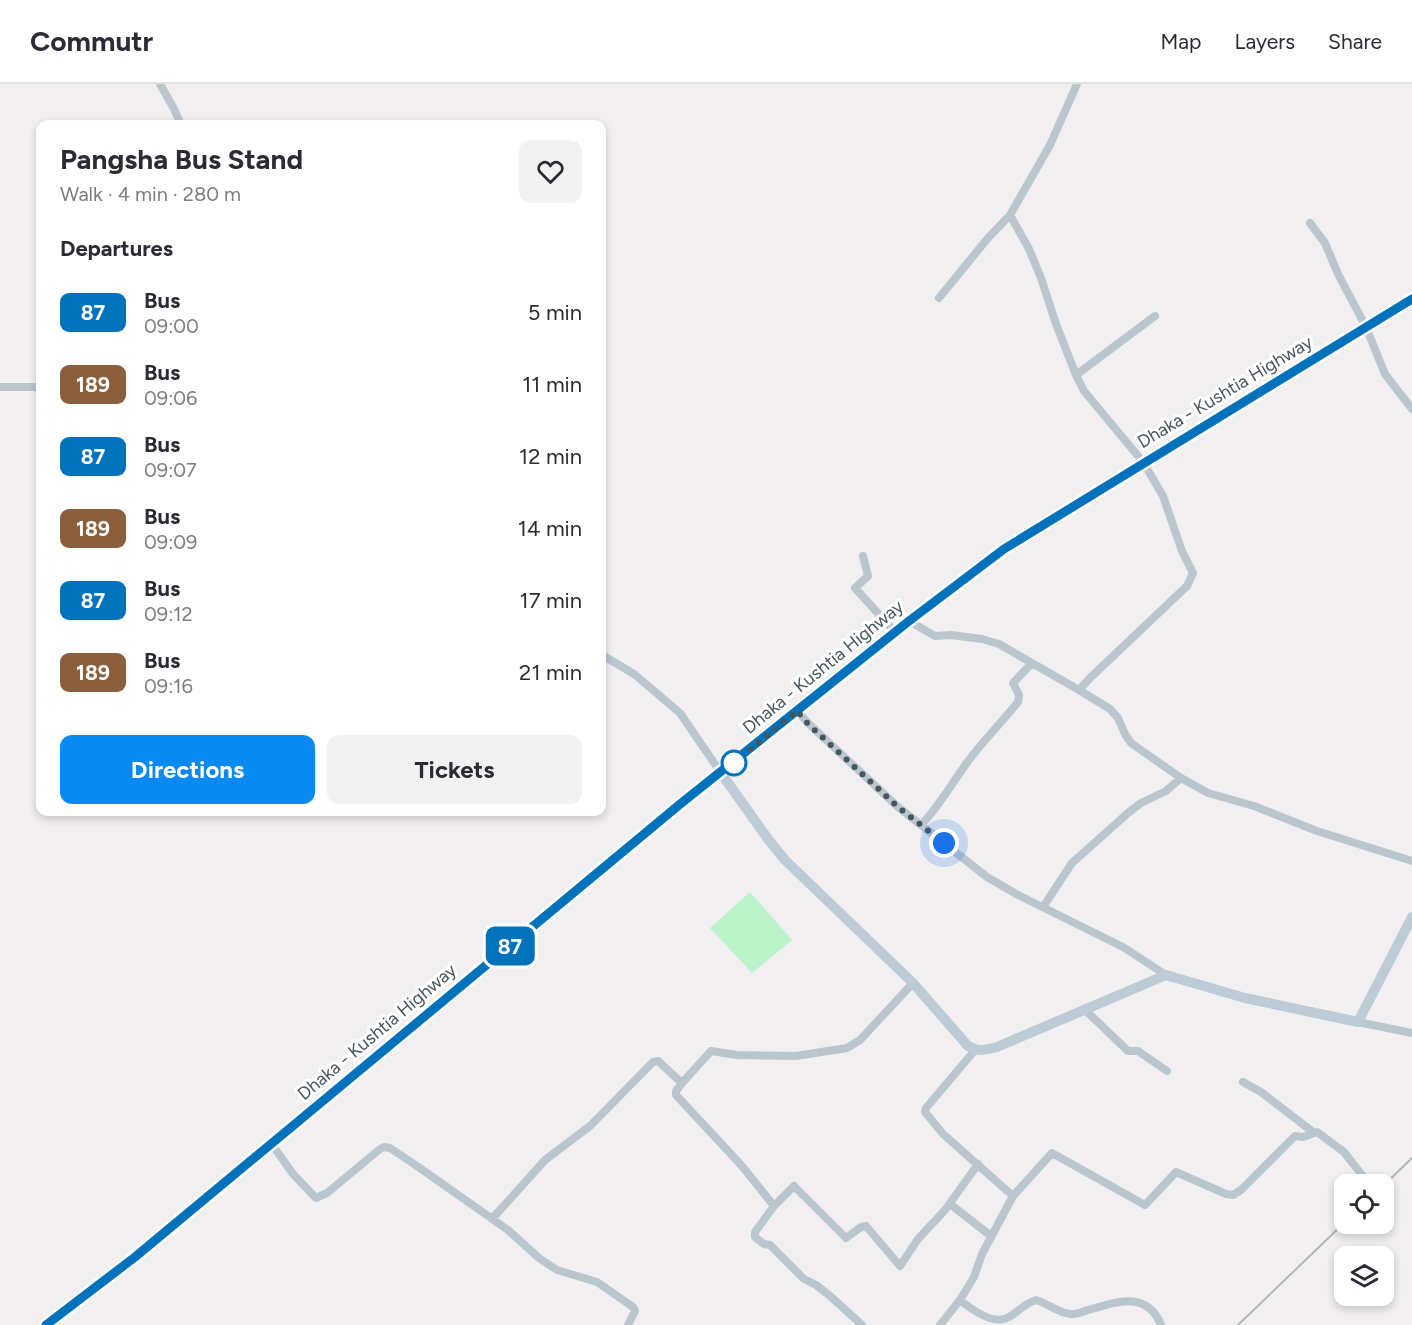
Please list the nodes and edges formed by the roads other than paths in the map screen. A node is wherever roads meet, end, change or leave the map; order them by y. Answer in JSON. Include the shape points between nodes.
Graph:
{"nodes":[{"id":1,"x":160,"y":84,"type":"edge"},
{"id":2,"x":1077,"y":84,"type":"edge"},
{"id":3,"x":179,"y":120,"type":"edge"},
{"id":4,"x":1010,"y":215,"type":"junction"},
{"id":5,"x":1310,"y":223,"type":"dead end"},
{"id":6,"x":939,"y":298,"type":"dead end"},
{"id":7,"x":1412,"y":299,"type":"edge"},
{"id":8,"x":1155,"y":316,"type":"dead end"},
{"id":9,"x":1366,"y":327,"type":"junction"},
{"id":10,"x":1076,"y":375,"type":"junction"},
{"id":11,"x":0,"y":387,"type":"edge"},
{"id":12,"x":36,"y":387,"type":"edge"},
{"id":13,"x":1412,"y":409,"type":"edge"},
{"id":14,"x":1143,"y":462,"type":"junction"},
{"id":15,"x":863,"y":556,"type":"dead end"},
{"id":16,"x":909,"y":621,"type":"junction"},
{"id":17,"x":895,"y":632,"type":"junction"},
{"id":18,"x":606,"y":657,"type":"edge"},
{"id":19,"x":1032,"y":663,"type":"junction"},
{"id":20,"x":1080,"y":690,"type":"junction"},
{"id":21,"x":797,"y":711,"type":"junction"},
{"id":22,"x":721,"y":773,"type":"junction"},
{"id":23,"x":1181,"y":778,"type":"junction"},
{"id":24,"x":921,"y":825,"type":"junction"},
{"id":25,"x":1412,"y":861,"type":"edge"},
{"id":26,"x":1043,"y":907,"type":"junction"},
{"id":27,"x":1412,"y":917,"type":"edge"},
{"id":28,"x":1166,"y":975,"type":"junction"},
{"id":29,"x":913,"y":983,"type":"junction"},
{"id":30,"x":1084,"y":1009,"type":"junction"},
{"id":31,"x":1358,"y":1022,"type":"junction"},
{"id":32,"x":1412,"y":1033,"type":"edge"},
{"id":33,"x":975,"y":1050,"type":"junction"},
{"id":34,"x":1167,"y":1071,"type":"dead end"},
{"id":35,"x":1243,"y":1082,"type":"dead end"},
{"id":36,"x":682,"y":1083,"type":"junction"},
{"id":37,"x":1313,"y":1132,"type":"junction"},
{"id":38,"x":271,"y":1143,"type":"junction"},
{"id":39,"x":978,"y":1164,"type":"junction"},
{"id":40,"x":1361,"y":1174,"type":"edge"},
{"id":41,"x":1013,"y":1196,"type":"junction"},
{"id":42,"x":950,"y":1204,"type":"junction"},
{"id":43,"x":774,"y":1206,"type":"junction"},
{"id":44,"x":492,"y":1219,"type":"junction"},
{"id":45,"x":991,"y":1236,"type":"junction"},
{"id":46,"x":960,"y":1300,"type":"junction"},
{"id":47,"x":46,"y":1325,"type":"edge"},
{"id":48,"x":628,"y":1325,"type":"edge"},
{"id":49,"x":862,"y":1325,"type":"edge"},
{"id":50,"x":940,"y":1325,"type":"edge"},
{"id":51,"x":1161,"y":1325,"type":"edge"}],
"edges":[{"from":1,"to":3,"type":"street"},
{"from":2,"to":4,"type":"street","via":[[1050,146]]},
{"from":4,"to":6,"type":"street"},
{"from":4,"to":10,"type":"street","via":[[1041,278]]},
{"from":5,"to":9,"type":"street","via":[[1325,243]]},
{"from":7,"to":9,"type":"main road","name":"Dhaka - Kushtia Highway"},
{"from":8,"to":10,"type":"street"},
{"from":9,"to":13,"type":"street","via":[[1385,374]]},
{"from":9,"to":14,"type":"main road","name":"Dhaka - Kushtia Highway"},
{"from":10,"to":14,"type":"street","via":[[1084,391]]},
{"from":11,"to":12,"type":"street"},
{"from":14,"to":16,"type":"main road","name":"Dhaka - Kushtia Highway","via":[[1004,549]]},
{"from":14,"to":20,"type":"street","via":[[1162,496],[1193,573],[1187,586]]},
{"from":15,"to":17,"type":"street","via":[[868,576],[855,588]]},
{"from":16,"to":17,"type":"main road","name":"Dhaka - Kushtia Highway"},
{"from":16,"to":19,"type":"street","via":[[935,636],[999,644]]},
{"from":17,"to":21,"type":"main road","name":"Dhaka - Kushtia Highway"},
{"from":18,"to":22,"type":"street","via":[[634,674],[680,713]]},
{"from":19,"to":20,"type":"street"},
{"from":19,"to":24,"type":"street","via":[[1013,683],[1018,702],[970,758]]},
{"from":20,"to":23,"type":"street","via":[[1118,718],[1131,743]]},
{"from":21,"to":22,"type":"main road","name":"Dhaka - Kushtia Highway"},
{"from":21,"to":24,"type":"street"},
{"from":22,"to":29,"type":"street","via":[[785,860]]},
{"from":22,"to":38,"type":"main road","name":"Dhaka - Kushtia Highway"},
{"from":23,"to":25,"type":"street","via":[[1208,793]]},
{"from":23,"to":26,"type":"street","via":[[1128,813],[1072,863]]},
{"from":24,"to":26,"type":"street","via":[[987,877]]},
{"from":26,"to":28,"type":"street","via":[[1123,947]]},
{"from":27,"to":31,"type":"street"},
{"from":28,"to":30,"type":"street"},
{"from":28,"to":31,"type":"street","via":[[1245,999]]},
{"from":29,"to":33,"type":"street"},
{"from":29,"to":36,"type":"street","via":[[847,1048],[796,1056],[711,1051]]},
{"from":30,"to":33,"type":"street","via":[[996,1047]]},
{"from":30,"to":34,"type":"street","via":[[1128,1051],[1138,1051]]},
{"from":31,"to":32,"type":"street"},
{"from":33,"to":39,"type":"street","via":[[925,1112],[943,1134]]},
{"from":35,"to":37,"type":"street"},
{"from":36,"to":43,"type":"street","via":[[676,1095]]},
{"from":36,"to":44,"type":"street","via":[[658,1061],[653,1062],[590,1126],[545,1160]]},
{"from":37,"to":40,"type":"street","via":[[1344,1152]]},
{"from":37,"to":41,"type":"street","via":[[1295,1136],[1233,1195],[1176,1172],[1145,1205],[1052,1153]]},
{"from":38,"to":44,"type":"street","via":[[316,1198],[384,1147]]},
{"from":38,"to":47,"type":"main road","name":"Dhaka - Kushtia Highway","via":[[135,1257]]},
{"from":39,"to":41,"type":"street"},
{"from":39,"to":42,"type":"street"},
{"from":41,"to":45,"type":"street"},
{"from":42,"to":43,"type":"street","via":[[900,1266],[866,1226],[846,1238],[794,1186]]},
{"from":42,"to":45,"type":"street"},
{"from":43,"to":49,"type":"street","via":[[754,1232],[755,1238],[770,1245],[804,1280],[822,1290]]},
{"from":44,"to":48,"type":"street","via":[[557,1270],[597,1282],[633,1307]]},
{"from":45,"to":46,"type":"street"},
{"from":46,"to":50,"type":"street"},
{"from":46,"to":51,"type":"street","via":[[976,1313],[998,1320],[1005,1320],[1036,1300],[1072,1315],[1118,1302],[1134,1302],[1155,1312]]}]}
